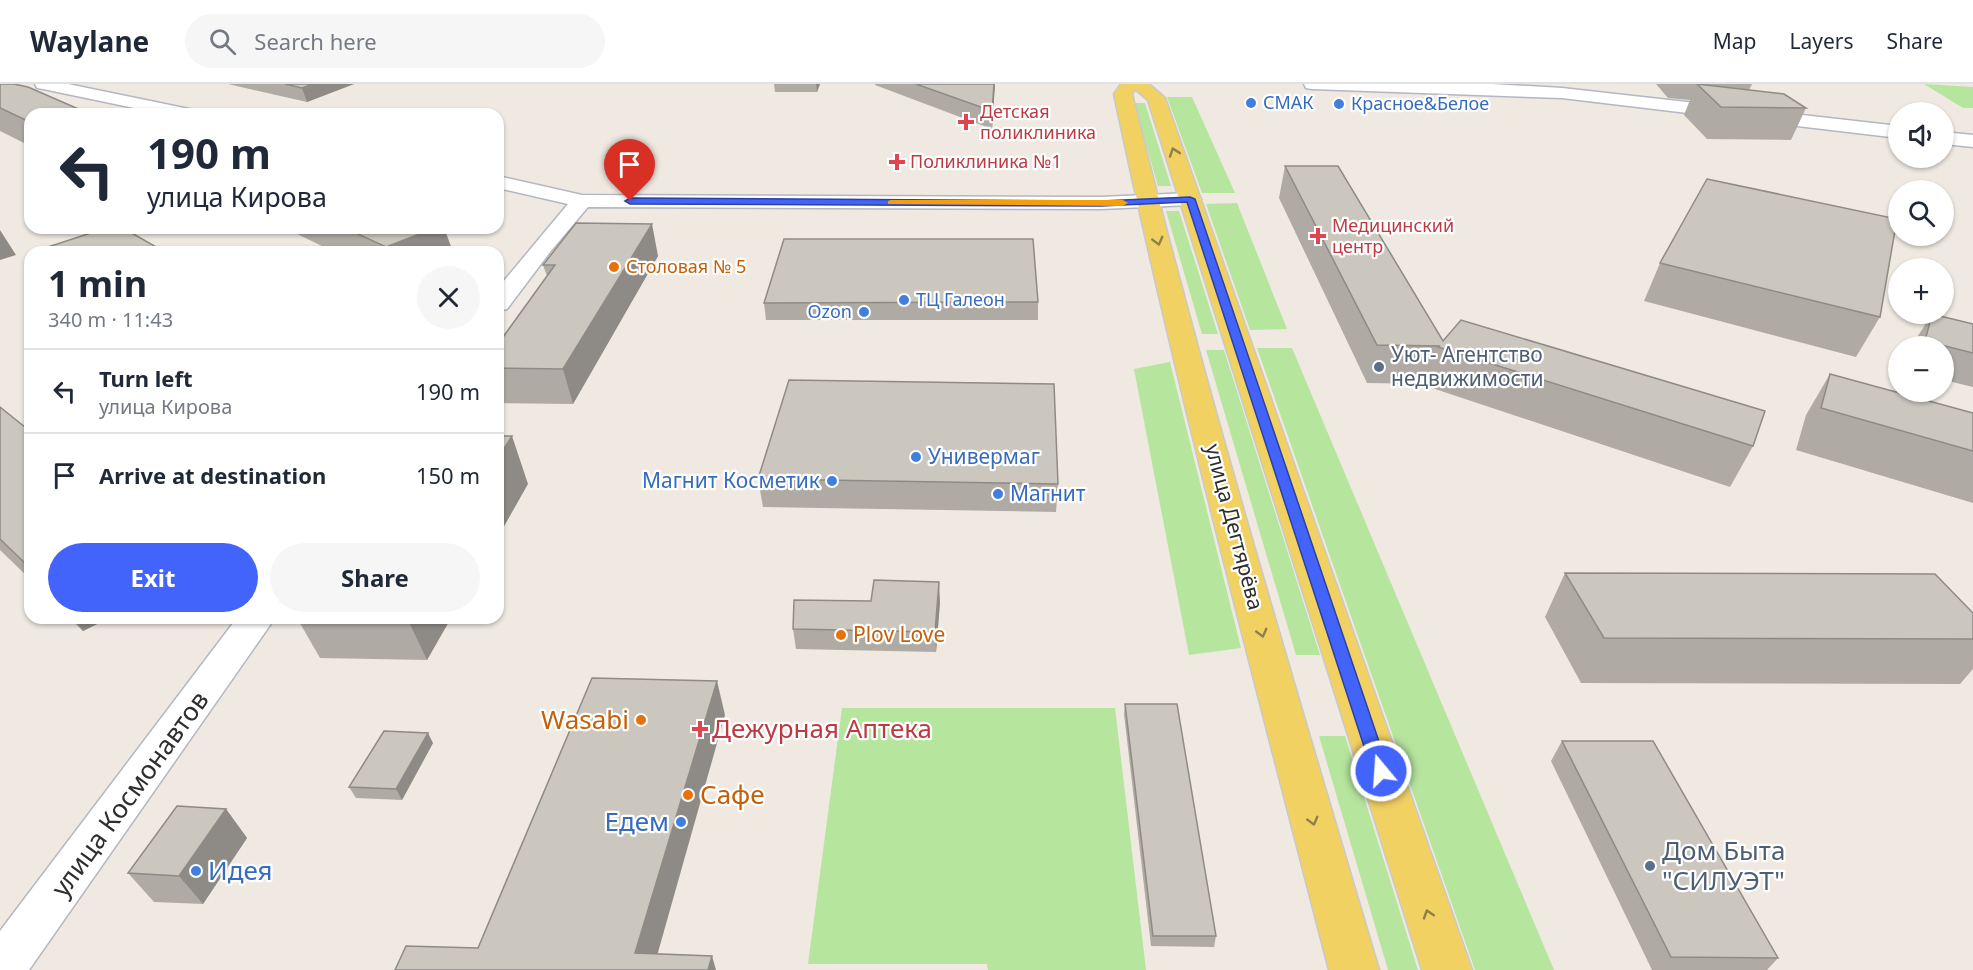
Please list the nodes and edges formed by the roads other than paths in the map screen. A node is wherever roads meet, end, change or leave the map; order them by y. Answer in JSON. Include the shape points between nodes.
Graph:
{"nodes":[{"id":1,"x":43,"y":84,"type":"edge"},
{"id":2,"x":1129,"y":84,"type":"edge"},
{"id":3,"x":1139,"y":84,"type":"edge"},
{"id":4,"x":1312,"y":84,"type":"edge"},
{"id":5,"x":160,"y":108,"type":"edge"},
{"id":6,"x":1888,"y":131,"type":"edge"},
{"id":7,"x":1954,"y":139,"type":"edge"},
{"id":8,"x":1973,"y":141,"type":"edge"},
{"id":9,"x":504,"y":183,"type":"edge"},
{"id":10,"x":1190,"y":199,"type":"junction"},
{"id":11,"x":582,"y":201,"type":"junction"},
{"id":12,"x":1148,"y":203,"type":"junction"},
{"id":13,"x":504,"y":296,"type":"edge"},
{"id":14,"x":253,"y":624,"type":"edge"},
{"id":15,"x":0,"y":970,"type":"edge"},
{"id":16,"x":1354,"y":970,"type":"edge"},
{"id":17,"x":1447,"y":970,"type":"edge"}],
"edges":[{"from":1,"to":5,"type":"street"},
{"from":2,"to":12,"type":"main road","name":"улица Дегтярёва","via":[[1123,94]]},
{"from":10,"to":3,"type":"main road","one_way":true,"via":[[1156,98]]},
{"from":4,"to":6,"type":"street","via":[[1562,93]]},
{"from":7,"to":8,"type":"street"},
{"from":9,"to":11,"type":"street"},
{"from":10,"to":12,"type":"street"},
{"from":17,"to":10,"type":"main road","one_way":true},
{"from":11,"to":12,"type":"street"},
{"from":11,"to":13,"type":"street"},
{"from":12,"to":16,"type":"main road","name":"улица Дегтярёва","one_way":true},
{"from":14,"to":15,"type":"street","name":"улица Космонавтов"}]}
